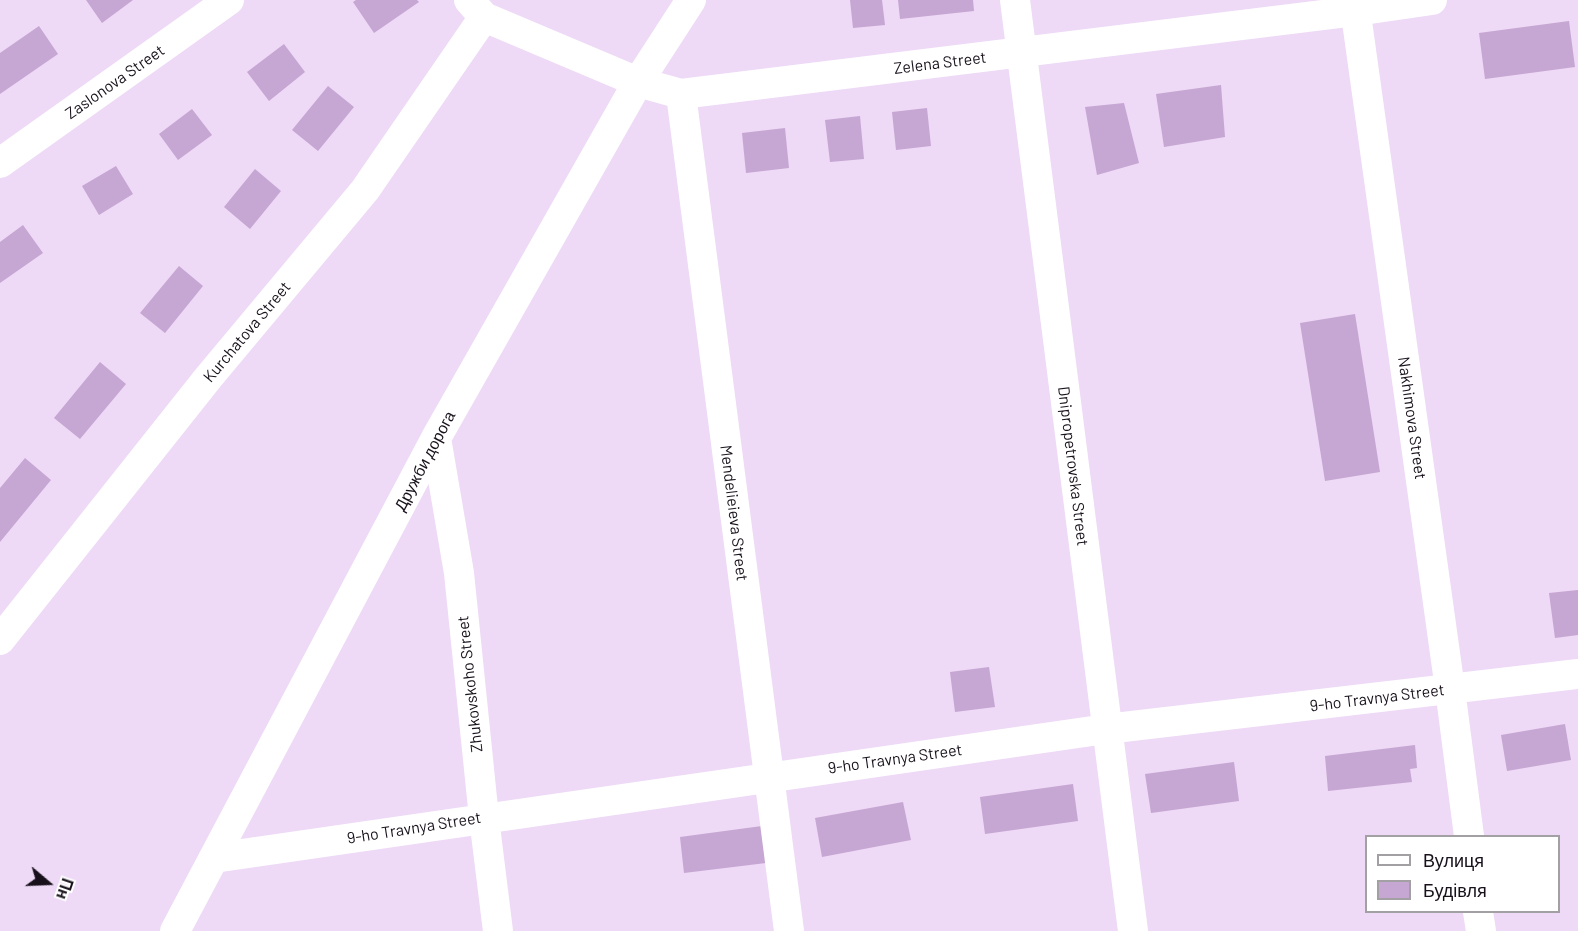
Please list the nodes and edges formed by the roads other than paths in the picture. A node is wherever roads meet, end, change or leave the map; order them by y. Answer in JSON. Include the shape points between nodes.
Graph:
{"nodes":[{"id":1,"x":229,"y":0,"type":"edge"},
{"id":2,"x":691,"y":0,"type":"edge"},
{"id":3,"x":1015,"y":0,"type":"edge"},
{"id":4,"x":1432,"y":0,"type":"edge"},
{"id":5,"x":1355,"y":6,"type":"edge"},
{"id":6,"x":477,"y":8,"type":"edge"},
{"id":7,"x":1021,"y":53,"type":"junction"},
{"id":8,"x":639,"y":82,"type":"junction"},
{"id":9,"x":681,"y":94,"type":"junction"},
{"id":10,"x":0,"y":164,"type":"edge"},
{"id":11,"x":436,"y":438,"type":"junction"},
{"id":12,"x":0,"y":640,"type":"edge"},
{"id":13,"x":1578,"y":674,"type":"edge"},
{"id":14,"x":1450,"y":689,"type":"junction"},
{"id":15,"x":1106,"y":729,"type":"junction"},
{"id":16,"x":768,"y":777,"type":"junction"},
{"id":17,"x":484,"y":818,"type":"junction"},
{"id":18,"x":1469,"y":835,"type":"edge"},
{"id":19,"x":214,"y":858,"type":"junction"},
{"id":20,"x":1478,"y":913,"type":"edge"},
{"id":21,"x":185,"y":924,"type":"edge"},
{"id":22,"x":498,"y":931,"type":"edge"},
{"id":23,"x":789,"y":931,"type":"edge"},
{"id":24,"x":1133,"y":931,"type":"edge"},
{"id":25,"x":1481,"y":931,"type":"edge"}],
"edges":[{"from":1,"to":10,"type":"street","name":"Zaslonova Street"},
{"from":2,"to":8,"type":"street","name":"Дружби дорога"},
{"from":3,"to":7,"type":"street","name":"Dnipropetrovska Street"},
{"from":4,"to":5,"type":"street","name":"Zelena Street"},
{"from":5,"to":7,"type":"street","name":"Zelena Street"},
{"from":5,"to":14,"type":"street","name":"Nakhimova Street"},
{"from":6,"to":8,"type":"street","name":"Zelena Street"},
{"from":6,"to":12,"type":"street","name":"Kurchatova Street","via":[[365,190],[208,378]]},
{"from":7,"to":9,"type":"street","name":"Zelena Street"},
{"from":7,"to":15,"type":"street","name":"Dnipropetrovska Street"},
{"from":8,"to":9,"type":"street","name":"Zelena Street"},
{"from":8,"to":11,"type":"street","name":"Дружби дорога"},
{"from":9,"to":16,"type":"street","name":"Mendelieieva Street"},
{"from":11,"to":17,"type":"street","name":"Zhukovskoho Street","via":[[459,573]]},
{"from":11,"to":19,"type":"street","name":"Дружби дорога"},
{"from":13,"to":14,"type":"street","name":"9-ho Travnya Street"},
{"from":14,"to":15,"type":"street","name":"9-ho Travnya Street"},
{"from":14,"to":18,"type":"street","name":"Nakhimova Street"},
{"from":15,"to":16,"type":"street","name":"9-ho Travnya Street"},
{"from":15,"to":24,"type":"street","name":"Dnipropetrovska Street"},
{"from":16,"to":17,"type":"street","name":"9-ho Travnya Street"},
{"from":16,"to":23,"type":"street","name":"Mendelieieva Street"},
{"from":17,"to":19,"type":"street","name":"9-ho Travnya Street"},
{"from":17,"to":22,"type":"street","name":"Zhukovskoho Street"},
{"from":19,"to":21,"type":"street","name":"Дружби дорога"},
{"from":20,"to":25,"type":"street"}]}
